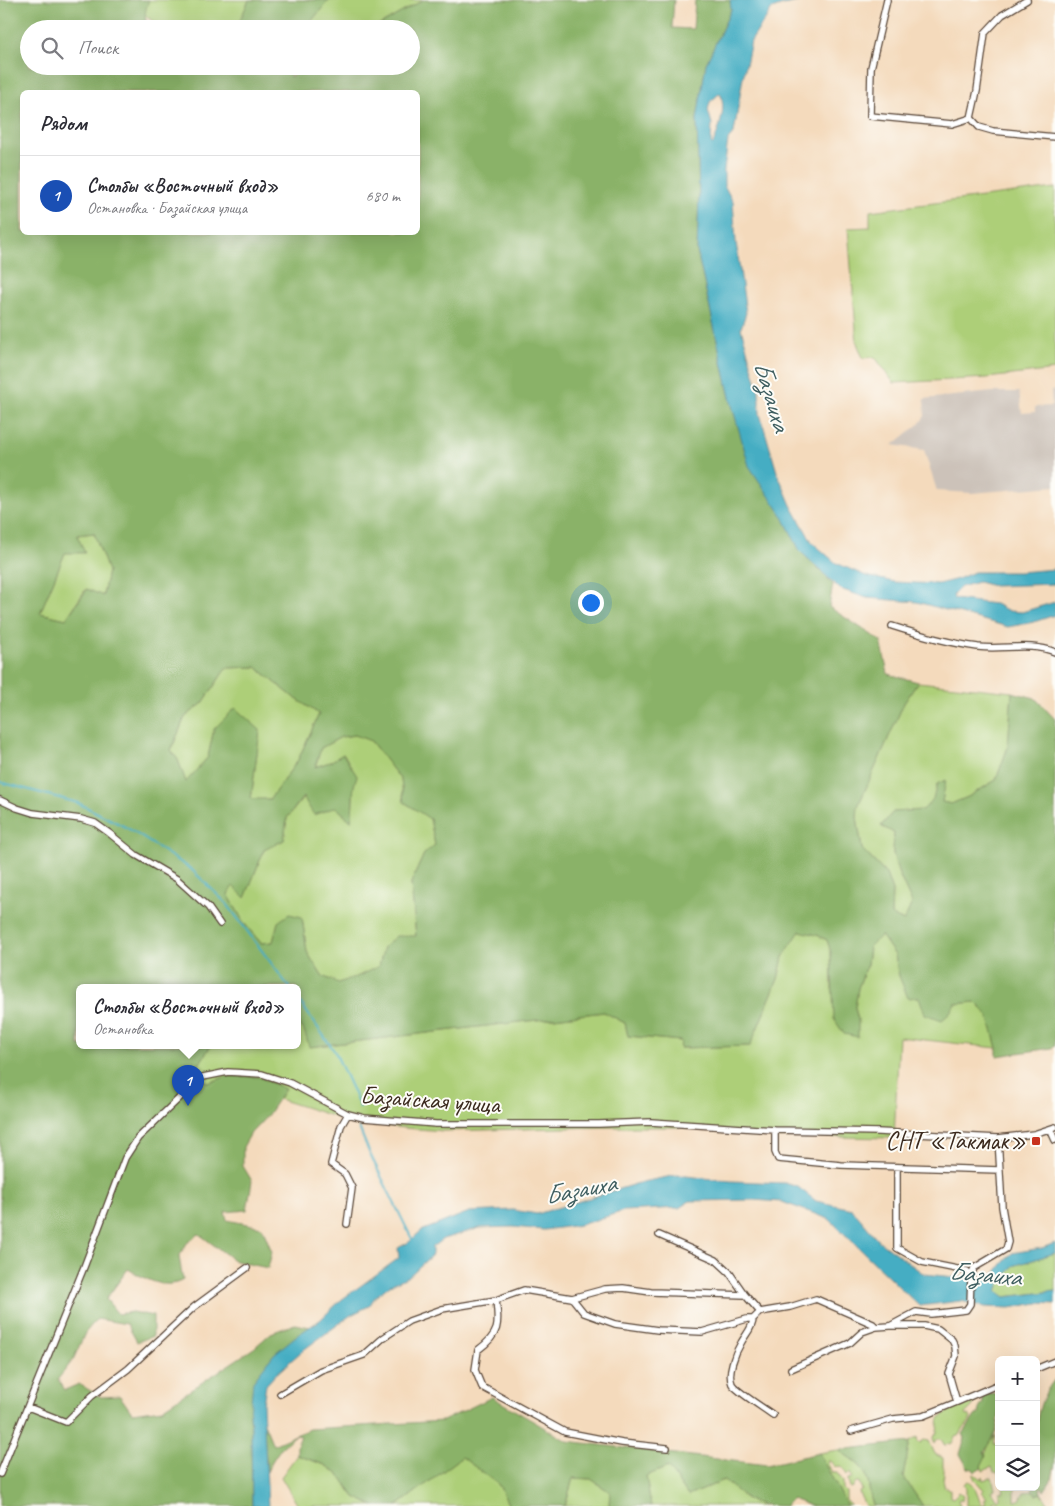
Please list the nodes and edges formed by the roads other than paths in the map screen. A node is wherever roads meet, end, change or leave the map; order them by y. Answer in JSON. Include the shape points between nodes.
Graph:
{"nodes":[{"id":1,"x":887,"y":0,"type":"edge"},
{"id":2,"x":1027,"y":0,"type":"edge"},
{"id":3,"x":971,"y":118,"type":"junction"},
{"id":4,"x":1055,"y":137,"type":"edge"},
{"id":5,"x":892,"y":626,"type":"dead end"},
{"id":6,"x":1055,"y":652,"type":"edge"},
{"id":7,"x":0,"y":800,"type":"edge"},
{"id":8,"x":220,"y":924,"type":"dead end"},
{"id":9,"x":348,"y":1114,"type":"junction"},
{"id":10,"x":1052,"y":1128,"type":"edge"},
{"id":11,"x":775,"y":1130,"type":"junction"},
{"id":12,"x":998,"y":1138,"type":"junction"},
{"id":13,"x":1055,"y":1140,"type":"edge"},
{"id":14,"x":897,"y":1167,"type":"junction"},
{"id":15,"x":999,"y":1170,"type":"junction"},
{"id":16,"x":347,"y":1224,"type":"dead end"},
{"id":17,"x":659,"y":1235,"type":"dead end"},
{"id":18,"x":247,"y":1268,"type":"dead end"},
{"id":19,"x":971,"y":1276,"type":"junction"},
{"id":20,"x":745,"y":1295,"type":"junction"},
{"id":21,"x":572,"y":1298,"type":"junction"},
{"id":22,"x":496,"y":1300,"type":"junction"},
{"id":23,"x":760,"y":1312,"type":"junction"},
{"id":24,"x":753,"y":1319,"type":"junction"},
{"id":25,"x":890,"y":1326,"type":"junction"},
{"id":26,"x":876,"y":1327,"type":"junction"},
{"id":27,"x":1055,"y":1361,"type":"edge"},
{"id":28,"x":1040,"y":1367,"type":"edge"},
{"id":29,"x":791,"y":1369,"type":"dead end"},
{"id":30,"x":995,"y":1386,"type":"edge"},
{"id":31,"x":280,"y":1394,"type":"dead end"},
{"id":32,"x":957,"y":1402,"type":"junction"},
{"id":33,"x":28,"y":1407,"type":"junction"},
{"id":34,"x":773,"y":1415,"type":"dead end"},
{"id":35,"x":851,"y":1431,"type":"dead end"},
{"id":36,"x":667,"y":1448,"type":"dead end"},
{"id":37,"x":0,"y":1474,"type":"edge"}],
"edges":[{"from":1,"to":3,"type":"street","via":[[871,68],[870,116],[952,124]]},
{"from":2,"to":3,"type":"street","via":[[1002,15],[985,33]]},
{"from":3,"to":4,"type":"street","via":[[979,127],[993,131]]},
{"from":5,"to":6,"type":"street","via":[[938,640],[980,647],[1015,646]]},
{"from":7,"to":8,"type":"street","via":[[33,813],[95,823],[136,854],[177,878],[208,907]]},
{"from":9,"to":11,"type":"street","name":"Базайская улица","via":[[436,1124],[651,1122]]},
{"from":9,"to":16,"type":"street","via":[[341,1126],[331,1164],[345,1174],[352,1188]]},
{"from":9,"to":33,"type":"street","name":"Базайская улица","via":[[290,1083],[262,1074],[228,1072],[203,1077],[195,1083],[138,1138],[125,1158]]},
{"from":10,"to":12,"type":"street","name":"Базайская улица","via":[[1034,1134]]},
{"from":10,"to":13,"type":"street"},
{"from":11,"to":12,"type":"street","name":"Базайская улица"},
{"from":11,"to":14,"type":"street","via":[[778,1159]]},
{"from":12,"to":15,"type":"street"},
{"from":14,"to":15,"type":"street"},
{"from":14,"to":19,"type":"street","via":[[897,1248],[922,1262],[967,1271]]},
{"from":15,"to":19,"type":"street","via":[[1008,1242],[1006,1249],[974,1268]]},
{"from":17,"to":20,"type":"street","via":[[716,1260]]},
{"from":18,"to":33,"type":"street","via":[[194,1307],[66,1422]]},
{"from":19,"to":25,"type":"street","via":[[970,1304],[966,1310],[931,1314],[916,1312]]},
{"from":20,"to":21,"type":"street","via":[[623,1288]]},
{"from":20,"to":23,"type":"street"},
{"from":21,"to":22,"type":"street","via":[[524,1290]]},
{"from":21,"to":24,"type":"street","via":[[584,1313],[615,1324],[658,1330],[702,1332]]},
{"from":22,"to":31,"type":"street","via":[[442,1309],[409,1321],[364,1355],[321,1370]]},
{"from":22,"to":36,"type":"street","via":[[499,1323],[493,1336],[478,1350],[475,1370],[482,1387],[566,1432]]},
{"from":23,"to":24,"type":"street"},
{"from":23,"to":26,"type":"street","via":[[816,1299]]},
{"from":24,"to":34,"type":"street","via":[[740,1343],[730,1377],[733,1386]]},
{"from":25,"to":26,"type":"street"},
{"from":25,"to":32,"type":"street","via":[[938,1329],[952,1340],[956,1356],[949,1374]]},
{"from":26,"to":29,"type":"street","via":[[862,1332],[850,1344]]},
{"from":27,"to":28,"type":"street"},
{"from":30,"to":32,"type":"street"},
{"from":32,"to":35,"type":"street","via":[[923,1416],[893,1419]]},
{"from":33,"to":37,"type":"street","name":"Базайская улица"}]}
